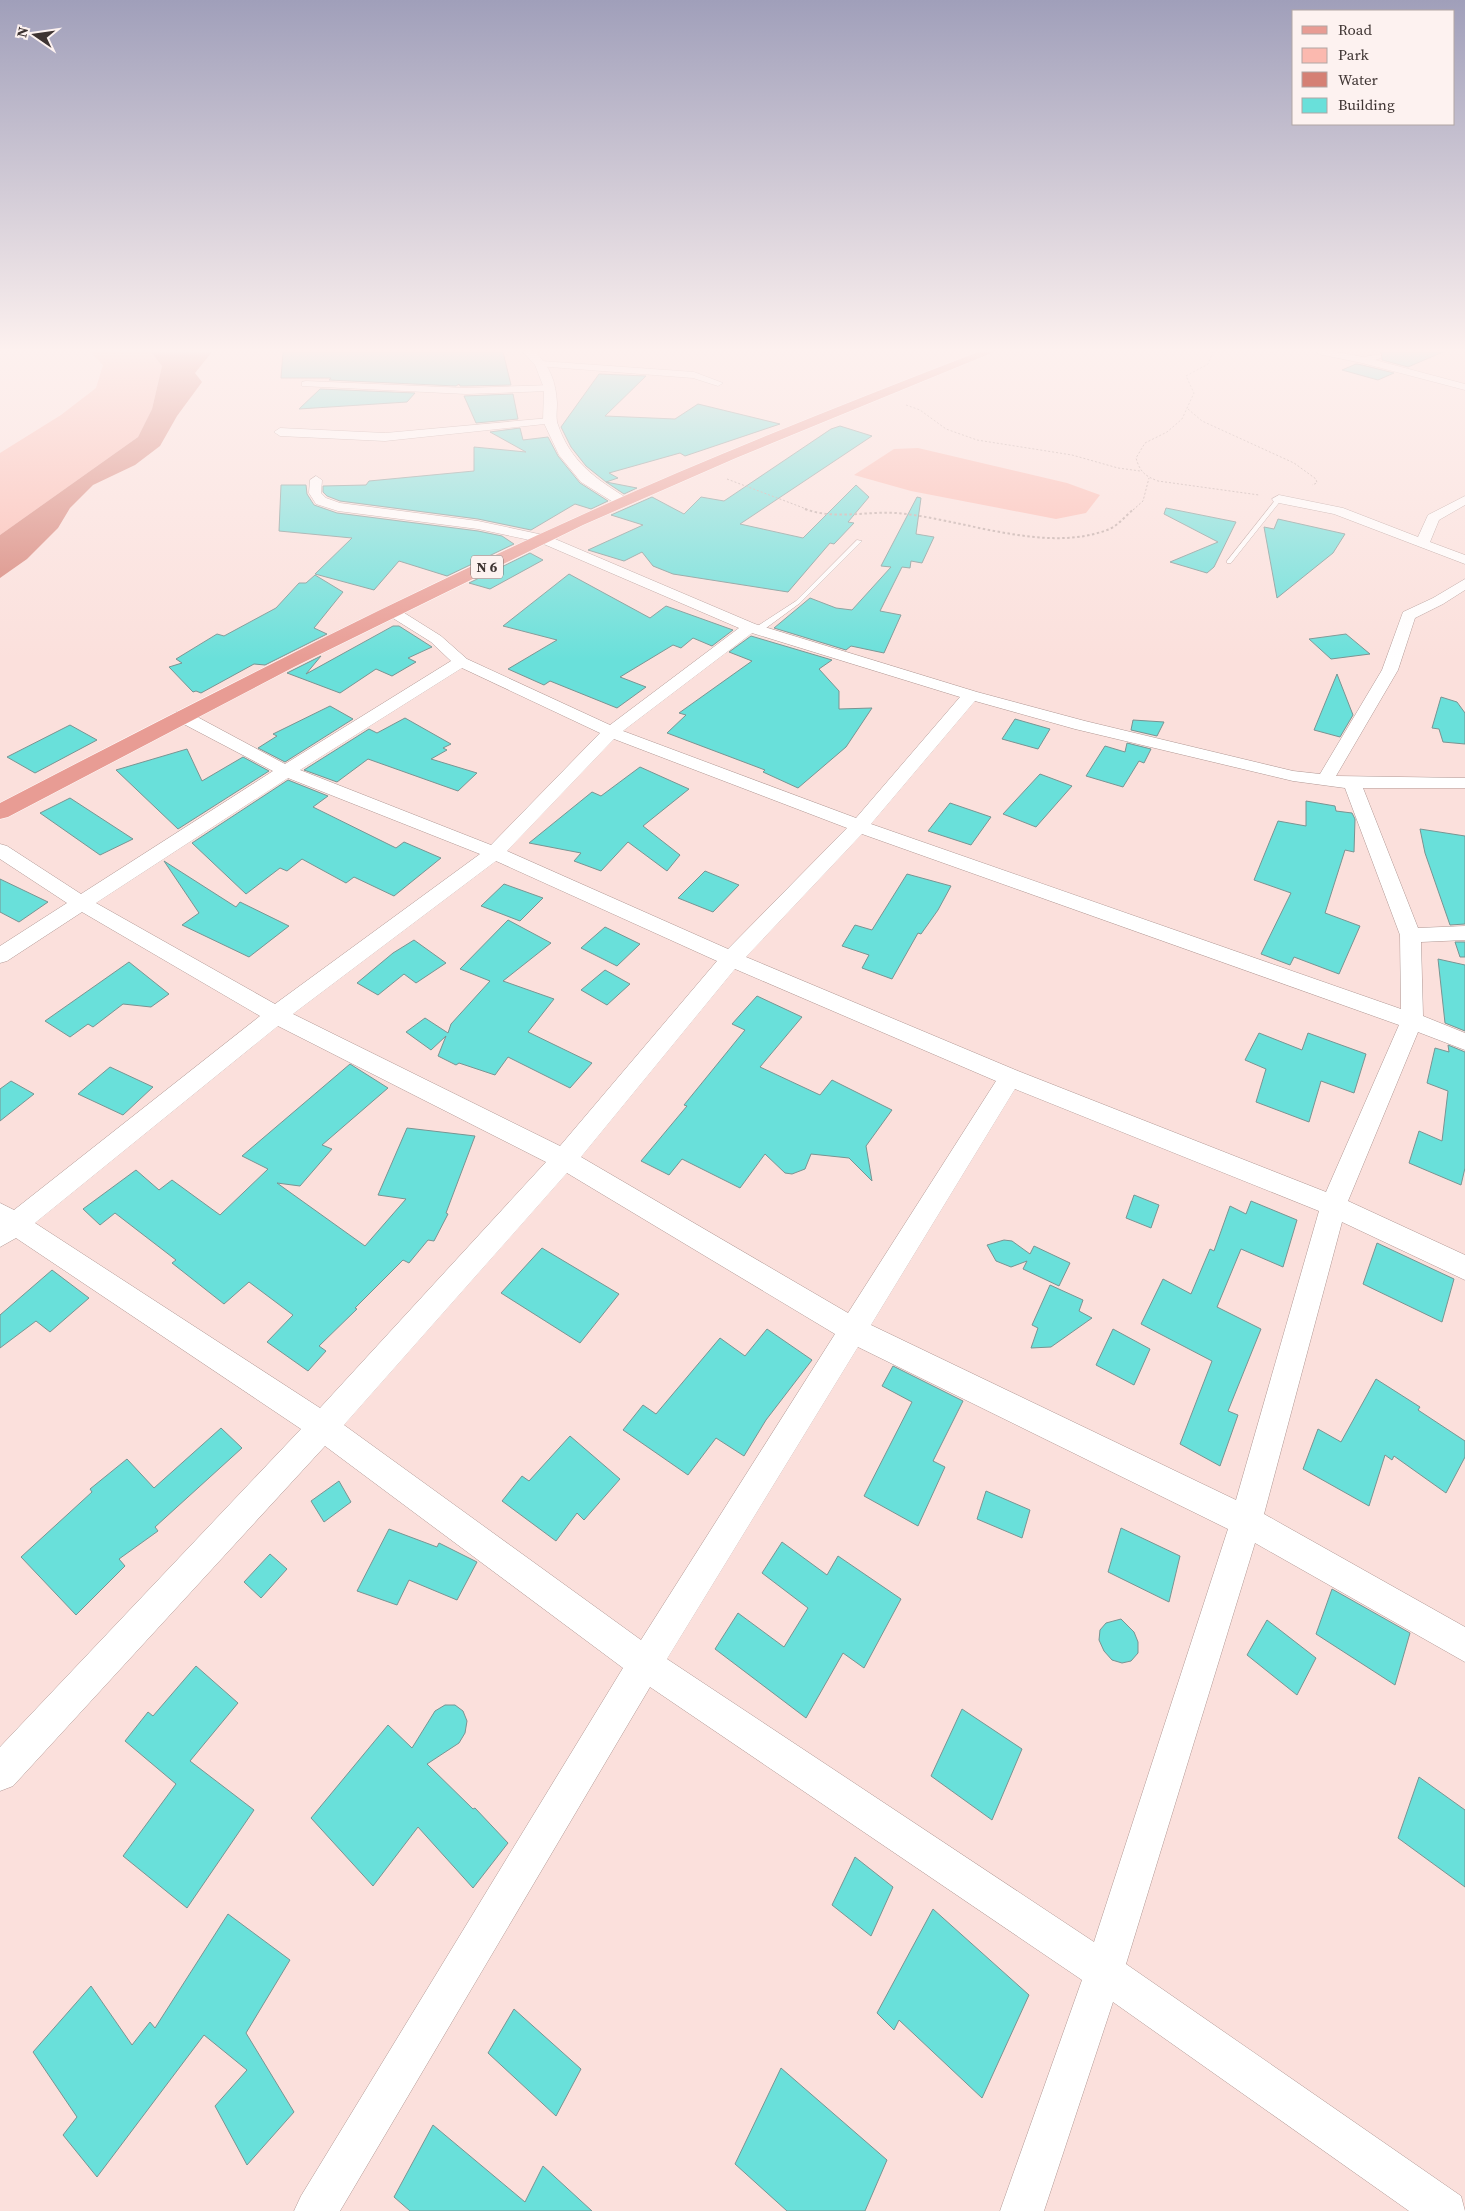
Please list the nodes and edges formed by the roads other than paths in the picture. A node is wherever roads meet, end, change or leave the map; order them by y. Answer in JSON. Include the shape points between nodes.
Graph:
{"nodes":[{"id":1,"x":566,"y":455,"type":"edge"},
{"id":2,"x":734,"y":455,"type":"edge"},
{"id":3,"x":316,"y":480,"type":"dead end"},
{"id":4,"x":1279,"y":499,"type":"joint"},
{"id":5,"x":1465,"y":500,"type":"edge"},
{"id":6,"x":623,"y":502,"type":"junction"},
{"id":7,"x":543,"y":540,"type":"junction"},
{"id":8,"x":860,"y":541,"type":"dead end"},
{"id":9,"x":1422,"y":543,"type":"junction"},
{"id":10,"x":1465,"y":560,"type":"edge"},
{"id":11,"x":1229,"y":562,"type":"dead end"},
{"id":12,"x":1465,"y":583,"type":"edge"},
{"id":13,"x":393,"y":612,"type":"junction"},
{"id":14,"x":754,"y":628,"type":"junction"},
{"id":15,"x":461,"y":662,"type":"junction"},
{"id":16,"x":971,"y":695,"type":"junction"},
{"id":17,"x":182,"y":716,"type":"junction"},
{"id":18,"x":610,"y":732,"type":"junction"},
{"id":19,"x":286,"y":772,"type":"junction"},
{"id":20,"x":1325,"y":780,"type":"junction"},
{"id":21,"x":1352,"y":783,"type":"junction"},
{"id":22,"x":1465,"y":783,"type":"edge"},
{"id":23,"x":0,"y":812,"type":"edge"},
{"id":24,"x":859,"y":826,"type":"junction"},
{"id":25,"x":0,"y":850,"type":"edge"},
{"id":26,"x":494,"y":852,"type":"junction"},
{"id":27,"x":81,"y":903,"type":"junction"},
{"id":28,"x":1465,"y":933,"type":"edge"},
{"id":29,"x":1410,"y":935,"type":"junction"},
{"id":30,"x":0,"y":956,"type":"edge"},
{"id":31,"x":732,"y":959,"type":"junction"},
{"id":32,"x":276,"y":1015,"type":"junction"},
{"id":33,"x":1412,"y":1021,"type":"junction"},
{"id":34,"x":1465,"y":1042,"type":"edge"},
{"id":35,"x":1010,"y":1077,"type":"junction"},
{"id":36,"x":564,"y":1159,"type":"junction"},
{"id":37,"x":1333,"y":1206,"type":"junction"},
{"id":38,"x":5,"y":1225,"type":"edge"},
{"id":39,"x":1465,"y":1268,"type":"edge"},
{"id":40,"x":852,"y":1330,"type":"junction"},
{"id":41,"x":323,"y":1426,"type":"junction"},
{"id":42,"x":1246,"y":1520,"type":"junction"},
{"id":43,"x":1465,"y":1645,"type":"edge"},
{"id":44,"x":645,"y":1664,"type":"junction"},
{"id":45,"x":0,"y":1773,"type":"edge"},
{"id":46,"x":1104,"y":1972,"type":"junction"},
{"id":47,"x":316,"y":2211,"type":"edge"},
{"id":48,"x":1022,"y":2211,"type":"edge"},
{"id":49,"x":1446,"y":2211,"type":"edge"}],
"edges":[{"from":1,"to":6,"type":"street","via":[[586,479]]},
{"from":2,"to":6,"type":"main road","number":"N 6"},
{"from":3,"to":7,"type":"street","via":[[314,493],[321,501],[338,508],[478,525]]},
{"from":4,"to":9,"type":"street","via":[[1338,511]]},
{"from":4,"to":11,"type":"lane"},
{"from":5,"to":9,"type":"street","via":[[1433,518]]},
{"from":6,"to":7,"type":"main road","number":"N 6"},
{"from":7,"to":13,"type":"main road","number":"N 6"},
{"from":7,"to":14,"type":"street"},
{"from":8,"to":14,"type":"lane","via":[[798,602]]},
{"from":9,"to":10,"type":"street"},
{"from":12,"to":20,"type":"street","via":[[1408,615],[1390,670]]},
{"from":13,"to":15,"type":"street","via":[[436,640]]},
{"from":13,"to":17,"type":"main road","number":"N 6"},
{"from":14,"to":16,"type":"street"},
{"from":14,"to":18,"type":"street"},
{"from":15,"to":18,"type":"street"},
{"from":15,"to":19,"type":"street"},
{"from":16,"to":20,"type":"street","via":[[1283,774]]},
{"from":16,"to":24,"type":"street"},
{"from":17,"to":19,"type":"street"},
{"from":17,"to":23,"type":"main road","number":"N 6"},
{"from":18,"to":24,"type":"street"},
{"from":18,"to":26,"type":"street"},
{"from":19,"to":26,"type":"street"},
{"from":19,"to":27,"type":"street"},
{"from":20,"to":21,"type":"street"},
{"from":21,"to":22,"type":"street"},
{"from":21,"to":29,"type":"street"},
{"from":24,"to":31,"type":"street"},
{"from":24,"to":33,"type":"street"},
{"from":25,"to":27,"type":"street"},
{"from":26,"to":31,"type":"street"},
{"from":26,"to":32,"type":"street"},
{"from":27,"to":30,"type":"street"},
{"from":27,"to":32,"type":"street"},
{"from":28,"to":29,"type":"street"},
{"from":29,"to":33,"type":"street"},
{"from":31,"to":35,"type":"street"},
{"from":31,"to":36,"type":"street"},
{"from":32,"to":36,"type":"street"},
{"from":32,"to":38,"type":"street"},
{"from":33,"to":34,"type":"street"},
{"from":33,"to":37,"type":"street"},
{"from":35,"to":37,"type":"street"},
{"from":35,"to":40,"type":"street"},
{"from":36,"to":40,"type":"street"},
{"from":36,"to":41,"type":"street"},
{"from":37,"to":39,"type":"street"},
{"from":37,"to":42,"type":"street"},
{"from":38,"to":41,"type":"street"},
{"from":40,"to":42,"type":"street"},
{"from":40,"to":44,"type":"street"},
{"from":41,"to":44,"type":"street"},
{"from":41,"to":45,"type":"street"},
{"from":42,"to":43,"type":"street"},
{"from":42,"to":46,"type":"street"},
{"from":44,"to":46,"type":"street"},
{"from":44,"to":47,"type":"street"},
{"from":46,"to":48,"type":"street"},
{"from":46,"to":49,"type":"street"}]}
